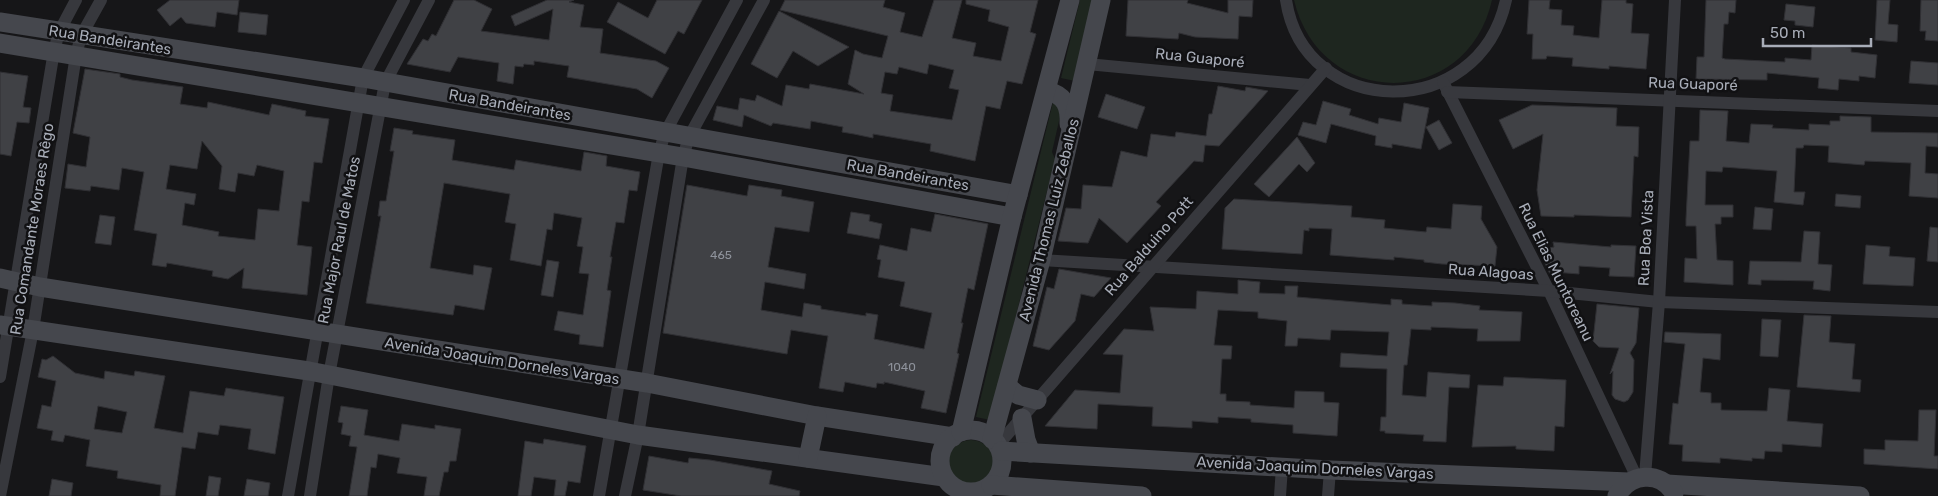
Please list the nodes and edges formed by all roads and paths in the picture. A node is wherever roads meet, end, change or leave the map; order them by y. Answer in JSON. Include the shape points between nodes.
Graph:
{"nodes":[{"id":1,"x":76,"y":0,"type":"edge"},
{"id":2,"x":101,"y":0,"type":"edge"},
{"id":3,"x":404,"y":0,"type":"edge"},
{"id":4,"x":429,"y":0,"type":"edge"},
{"id":5,"x":737,"y":0,"type":"edge"},
{"id":6,"x":764,"y":0,"type":"edge"},
{"id":7,"x":1070,"y":0,"type":"edge"},
{"id":8,"x":1101,"y":0,"type":"edge"},
{"id":9,"x":1286,"y":0,"type":"edge"},
{"id":10,"x":1506,"y":0,"type":"edge"},
{"id":11,"x":1675,"y":0,"type":"edge"},
{"id":12,"x":0,"y":22,"type":"edge"},
{"id":13,"x":59,"y":32,"type":"junction"},
{"id":14,"x":81,"y":36,"type":"junction"},
{"id":15,"x":0,"y":43,"type":"edge"},
{"id":16,"x":174,"y":50,"type":"junction"},
{"id":17,"x":54,"y":51,"type":"junction"},
{"id":18,"x":76,"y":55,"type":"junction"},
{"id":19,"x":707,"y":56,"type":"junction"},
{"id":20,"x":234,"y":59,"type":"junction"},
{"id":21,"x":1087,"y":64,"type":"junction"},
{"id":22,"x":728,"y":66,"type":"junction"},
{"id":23,"x":1326,"y":68,"type":"junction"},
{"id":24,"x":171,"y":71,"type":"junction"},
{"id":25,"x":363,"y":78,"type":"junction"},
{"id":26,"x":230,"y":81,"type":"junction"},
{"id":27,"x":385,"y":83,"type":"junction"},
{"id":28,"x":1310,"y":85,"type":"junction"},
{"id":29,"x":1445,"y":87,"type":"junction"},
{"id":30,"x":1047,"y":91,"type":"junction"},
{"id":31,"x":1669,"y":99,"type":"junction"},
{"id":32,"x":358,"y":102,"type":"junction"},
{"id":33,"x":507,"y":104,"type":"junction"},
{"id":34,"x":380,"y":105,"type":"junction"},
{"id":35,"x":1938,"y":111,"type":"edge"},
{"id":36,"x":565,"y":115,"type":"junction"},
{"id":37,"x":503,"y":126,"type":"junction"},
{"id":38,"x":664,"y":133,"type":"junction"},
{"id":39,"x":1069,"y":135,"type":"junction"},
{"id":40,"x":561,"y":136,"type":"junction"},
{"id":41,"x":689,"y":137,"type":"junction"},
{"id":42,"x":747,"y":147,"type":"junction"},
{"id":43,"x":659,"y":153,"type":"junction"},
{"id":44,"x":683,"y":157,"type":"junction"},
{"id":45,"x":815,"y":159,"type":"junction"},
{"id":46,"x":743,"y":168,"type":"junction"},
{"id":47,"x":810,"y":180,"type":"junction"},
{"id":48,"x":961,"y":185,"type":"junction"},
{"id":49,"x":1018,"y":195,"type":"junction"},
{"id":50,"x":957,"y":207,"type":"junction"},
{"id":51,"x":338,"y":211,"type":"junction"},
{"id":52,"x":360,"y":216,"type":"junction"},
{"id":53,"x":1012,"y":217,"type":"junction"},
{"id":54,"x":1041,"y":260,"type":"junction"},
{"id":55,"x":1152,"y":267,"type":"junction"},
{"id":56,"x":8,"y":280,"type":"edge"},
{"id":57,"x":40,"y":287,"type":"junction"},
{"id":58,"x":1549,"y":292,"type":"junction"},
{"id":59,"x":1659,"y":302,"type":"junction"},
{"id":60,"x":1938,"y":312,"type":"edge"},
{"id":61,"x":4,"y":326,"type":"edge"},
{"id":62,"x":33,"y":330,"type":"junction"},
{"id":63,"x":316,"y":331,"type":"junction"},
{"id":64,"x":338,"y":334,"type":"junction"},
{"id":65,"x":309,"y":371,"type":"junction"},
{"id":66,"x":329,"y":375,"type":"junction"},
{"id":67,"x":0,"y":377,"type":"edge"},
{"id":68,"x":618,"y":380,"type":"junction"},
{"id":69,"x":646,"y":383,"type":"junction"},
{"id":70,"x":1007,"y":386,"type":"junction"},
{"id":71,"x":1037,"y":400,"type":"junction"},
{"id":72,"x":817,"y":416,"type":"junction"},
{"id":73,"x":1022,"y":418,"type":"junction"},
{"id":74,"x":610,"y":430,"type":"junction"},
{"id":75,"x":638,"y":435,"type":"junction"},
{"id":76,"x":957,"y":435,"type":"junction"},
{"id":77,"x":997,"y":445,"type":"junction"},
{"id":78,"x":1031,"y":453,"type":"junction"},
{"id":79,"x":808,"y":458,"type":"junction"},
{"id":80,"x":1282,"y":467,"type":"junction"},
{"id":81,"x":1330,"y":470,"type":"junction"},
{"id":82,"x":1632,"y":483,"type":"edge"},
{"id":83,"x":947,"y":486,"type":"edge"},
{"id":84,"x":985,"y":490,"type":"edge"},
{"id":85,"x":1671,"y":490,"type":"edge"},
{"id":86,"x":0,"y":496,"type":"edge"},
{"id":87,"x":288,"y":496,"type":"edge"},
{"id":88,"x":310,"y":496,"type":"edge"},
{"id":89,"x":599,"y":496,"type":"edge"},
{"id":90,"x":625,"y":496,"type":"edge"},
{"id":91,"x":1142,"y":496,"type":"edge"},
{"id":92,"x":1280,"y":496,"type":"edge"},
{"id":93,"x":1328,"y":496,"type":"edge"},
{"id":94,"x":1860,"y":496,"type":"edge"}],
"edges":[{"from":1,"to":13,"type":"street","name":"Rua Comandante Moraes Rêgo"},
{"from":2,"to":14,"type":"street","name":"Rua Comandante Moraes Rêgo"},
{"from":3,"to":25,"type":"street","name":"Rua Major Raul de Matos"},
{"from":4,"to":27,"type":"street","name":"Rua Major Raul de Matos"},
{"from":5,"to":19,"type":"street"},
{"from":6,"to":22,"type":"street"},
{"from":7,"to":30,"type":"street"},
{"from":8,"to":21,"type":"street","name":"Avenida Thomas Luiz Zeballos"},
{"from":9,"to":23,"type":"street","via":[[1296,32],[1309,52]]},
{"from":10,"to":29,"type":"street","via":[[1490,41]]},
{"from":11,"to":31,"type":"street","name":"Rua Boa Vista"},
{"from":12,"to":13,"type":"street","name":"Rua Bandeirantes"},
{"from":13,"to":14,"type":"street","name":"Rua Bandeirantes"},
{"from":13,"to":17,"type":"street","name":"Rua Comandante Moraes Rêgo"},
{"from":14,"to":16,"type":"street","name":"Rua Bandeirantes"},
{"from":14,"to":18,"type":"street","name":"Rua Comandante Moraes Rêgo"},
{"from":15,"to":17,"type":"street","name":"Rua Bandeirantes"},
{"from":16,"to":20,"type":"street","name":"Rua Bandeirantes"},
{"from":16,"to":24,"type":"street"},
{"from":17,"to":18,"type":"street","name":"Rua Bandeirantes"},
{"from":17,"to":56,"type":"street","name":"Rua Comandante Moraes Rêgo"},
{"from":18,"to":24,"type":"street","name":"Rua Bandeirantes"},
{"from":18,"to":57,"type":"street","name":"Rua Comandante Moraes Rêgo"},
{"from":19,"to":22,"type":"street"},
{"from":19,"to":38,"type":"street"},
{"from":20,"to":25,"type":"street","name":"Rua Bandeirantes"},
{"from":20,"to":26,"type":"street"},
{"from":21,"to":28,"type":"street","name":"Rua Guaporé"},
{"from":21,"to":39,"type":"street","name":"Avenida Thomas Luiz Zeballos"},
{"from":22,"to":41,"type":"street"},
{"from":23,"to":28,"type":"street","name":"Rua Balduino Pott"},
{"from":23,"to":29,"type":"street","via":[[1356,85],[1382,92]]},
{"from":24,"to":26,"type":"street","name":"Rua Bandeirantes"},
{"from":25,"to":27,"type":"street","name":"Rua Bandeirantes"},
{"from":25,"to":32,"type":"street","name":"Rua Major Raul de Matos"},
{"from":26,"to":32,"type":"street","name":"Rua Bandeirantes"},
{"from":27,"to":33,"type":"street","name":"Rua Bandeirantes"},
{"from":27,"to":34,"type":"street","name":"Rua Major Raul de Matos"},
{"from":28,"to":55,"type":"street","name":"Rua Balduino Pott"},
{"from":29,"to":31,"type":"street","name":"Rua Guaporé"},
{"from":29,"to":58,"type":"street","name":"Rua Elias Muntoreanu"},
{"from":30,"to":39,"type":"street","via":[[1062,97],[1066,103],[1070,112]]},
{"from":30,"to":49,"type":"street"},
{"from":31,"to":35,"type":"street","name":"Rua Guaporé"},
{"from":31,"to":59,"type":"street","name":"Rua Boa Vista"},
{"from":32,"to":34,"type":"street","name":"Rua Bandeirantes"},
{"from":32,"to":51,"type":"street","name":"Rua Major Raul de Matos"},
{"from":33,"to":36,"type":"street","name":"Rua Bandeirantes"},
{"from":33,"to":37,"type":"street"},
{"from":34,"to":37,"type":"street","name":"Rua Bandeirantes"},
{"from":34,"to":52,"type":"street","name":"Rua Major Raul de Matos"},
{"from":36,"to":38,"type":"street","name":"Rua Bandeirantes"},
{"from":36,"to":40,"type":"street"},
{"from":37,"to":40,"type":"street","name":"Rua Bandeirantes"},
{"from":38,"to":41,"type":"street","name":"Rua Bandeirantes"},
{"from":38,"to":43,"type":"street"},
{"from":39,"to":54,"type":"street","name":"Avenida Thomas Luiz Zeballos"},
{"from":40,"to":43,"type":"street","name":"Rua Bandeirantes"},
{"from":41,"to":42,"type":"street","name":"Rua Bandeirantes"},
{"from":41,"to":44,"type":"street"},
{"from":42,"to":45,"type":"street","name":"Rua Bandeirantes"},
{"from":42,"to":46,"type":"street"},
{"from":43,"to":44,"type":"street","name":"Rua Bandeirantes"},
{"from":43,"to":68,"type":"street"},
{"from":44,"to":46,"type":"street","name":"Rua Bandeirantes"},
{"from":44,"to":69,"type":"street"},
{"from":45,"to":47,"type":"street"},
{"from":45,"to":48,"type":"street","name":"Rua Bandeirantes"},
{"from":46,"to":47,"type":"street","name":"Rua Bandeirantes"},
{"from":47,"to":50,"type":"street","name":"Rua Bandeirantes"},
{"from":48,"to":49,"type":"street","name":"Rua Bandeirantes"},
{"from":48,"to":50,"type":"street"},
{"from":49,"to":53,"type":"street"},
{"from":50,"to":53,"type":"street","name":"Rua Bandeirantes"},
{"from":51,"to":52,"type":"street"},
{"from":51,"to":63,"type":"street","name":"Rua Major Raul de Matos"},
{"from":52,"to":64,"type":"street","name":"Rua Major Raul de Matos"},
{"from":53,"to":76,"type":"street"},
{"from":54,"to":55,"type":"street","name":"Rua Alagoas"},
{"from":54,"to":70,"type":"street","name":"Avenida Thomas Luiz Zeballos"},
{"from":55,"to":58,"type":"street","name":"Rua Alagoas"},
{"from":55,"to":71,"type":"street","name":"Rua Balduino Pott"},
{"from":56,"to":57,"type":"street","name":"Avenida Joaquim Dorneles Vargas"},
{"from":56,"to":61,"type":"street","name":"Rua Comandante Moraes Rêgo"},
{"from":57,"to":62,"type":"street","name":"Rua Comandante Moraes Rêgo"},
{"from":57,"to":63,"type":"street","name":"Avenida Joaquim Dorneles Vargas"},
{"from":58,"to":59,"type":"street","name":"Rua Alagoas"},
{"from":58,"to":82,"type":"street","name":"Rua Elias Muntoreanu"},
{"from":59,"to":60,"type":"street","name":"Rua Alagoas"},
{"from":59,"to":82,"type":"street","name":"Rua Boa Vista"},
{"from":61,"to":62,"type":"street"},
{"from":61,"to":67,"type":"street","name":"Rua Comandante Moraes Rêgo"},
{"from":62,"to":65,"type":"street"},
{"from":62,"to":86,"type":"street","name":"Rua Comandante Moraes Rêgo"},
{"from":63,"to":64,"type":"street","name":"Avenida Joaquim Dorneles Vargas"},
{"from":63,"to":65,"type":"street","name":"Rua Major Raul de Matos"},
{"from":64,"to":66,"type":"street","name":"Rua Major Raul de Matos"},
{"from":64,"to":68,"type":"street","name":"Avenida Joaquim Dorneles Vargas"},
{"from":65,"to":66,"type":"street"},
{"from":65,"to":87,"type":"street","name":"Rua Major Raul de Matos"},
{"from":66,"to":74,"type":"street"},
{"from":66,"to":88,"type":"street","name":"Rua Major Raul de Matos"},
{"from":68,"to":69,"type":"street","name":"Avenida Joaquim Dorneles Vargas"},
{"from":68,"to":74,"type":"street"},
{"from":69,"to":72,"type":"street","name":"Avenida Joaquim Dorneles Vargas"},
{"from":69,"to":75,"type":"street"},
{"from":70,"to":71,"type":"street","via":[[1018,395]]},
{"from":70,"to":77,"type":"street","name":"Avenida Thomas Luiz Zeballos"},
{"from":71,"to":73,"type":"street","name":"Rua Balduino Pott"},
{"from":72,"to":76,"type":"street","name":"Avenida Joaquim Dorneles Vargas"},
{"from":72,"to":79,"type":"street"},
{"from":73,"to":77,"type":"street","name":"Rua Balduino Pott"},
{"from":73,"to":78,"type":"street"},
{"from":74,"to":75,"type":"street"},
{"from":74,"to":89,"type":"street"},
{"from":75,"to":79,"type":"street"},
{"from":75,"to":90,"type":"street"},
{"from":76,"to":77,"type":"street","name":"Avenida Joaquim Dorneles Vargas","via":[[976,431]]},
{"from":76,"to":83,"type":"street","via":[[941,454]]},
{"from":77,"to":78,"type":"street","name":"Avenida Joaquim Dorneles Vargas"},
{"from":77,"to":84,"type":"street","name":"Avenida Thomas Luiz Zeballos","via":[[1002,469]]},
{"from":78,"to":80,"type":"street","name":"Avenida Joaquim Dorneles Vargas"},
{"from":79,"to":83,"type":"street"},
{"from":80,"to":81,"type":"street","name":"Avenida Joaquim Dorneles Vargas"},
{"from":80,"to":92,"type":"street"},
{"from":81,"to":82,"type":"street","name":"Avenida Joaquim Dorneles Vargas"},
{"from":81,"to":93,"type":"street"},
{"from":82,"to":85,"type":"street","name":"Avenida Joaquim Dorneles Vargas","via":[[1654,477]]},
{"from":83,"to":84,"type":"street","via":[[968,492]]},
{"from":84,"to":91,"type":"street"},
{"from":85,"to":94,"type":"street"}]}
